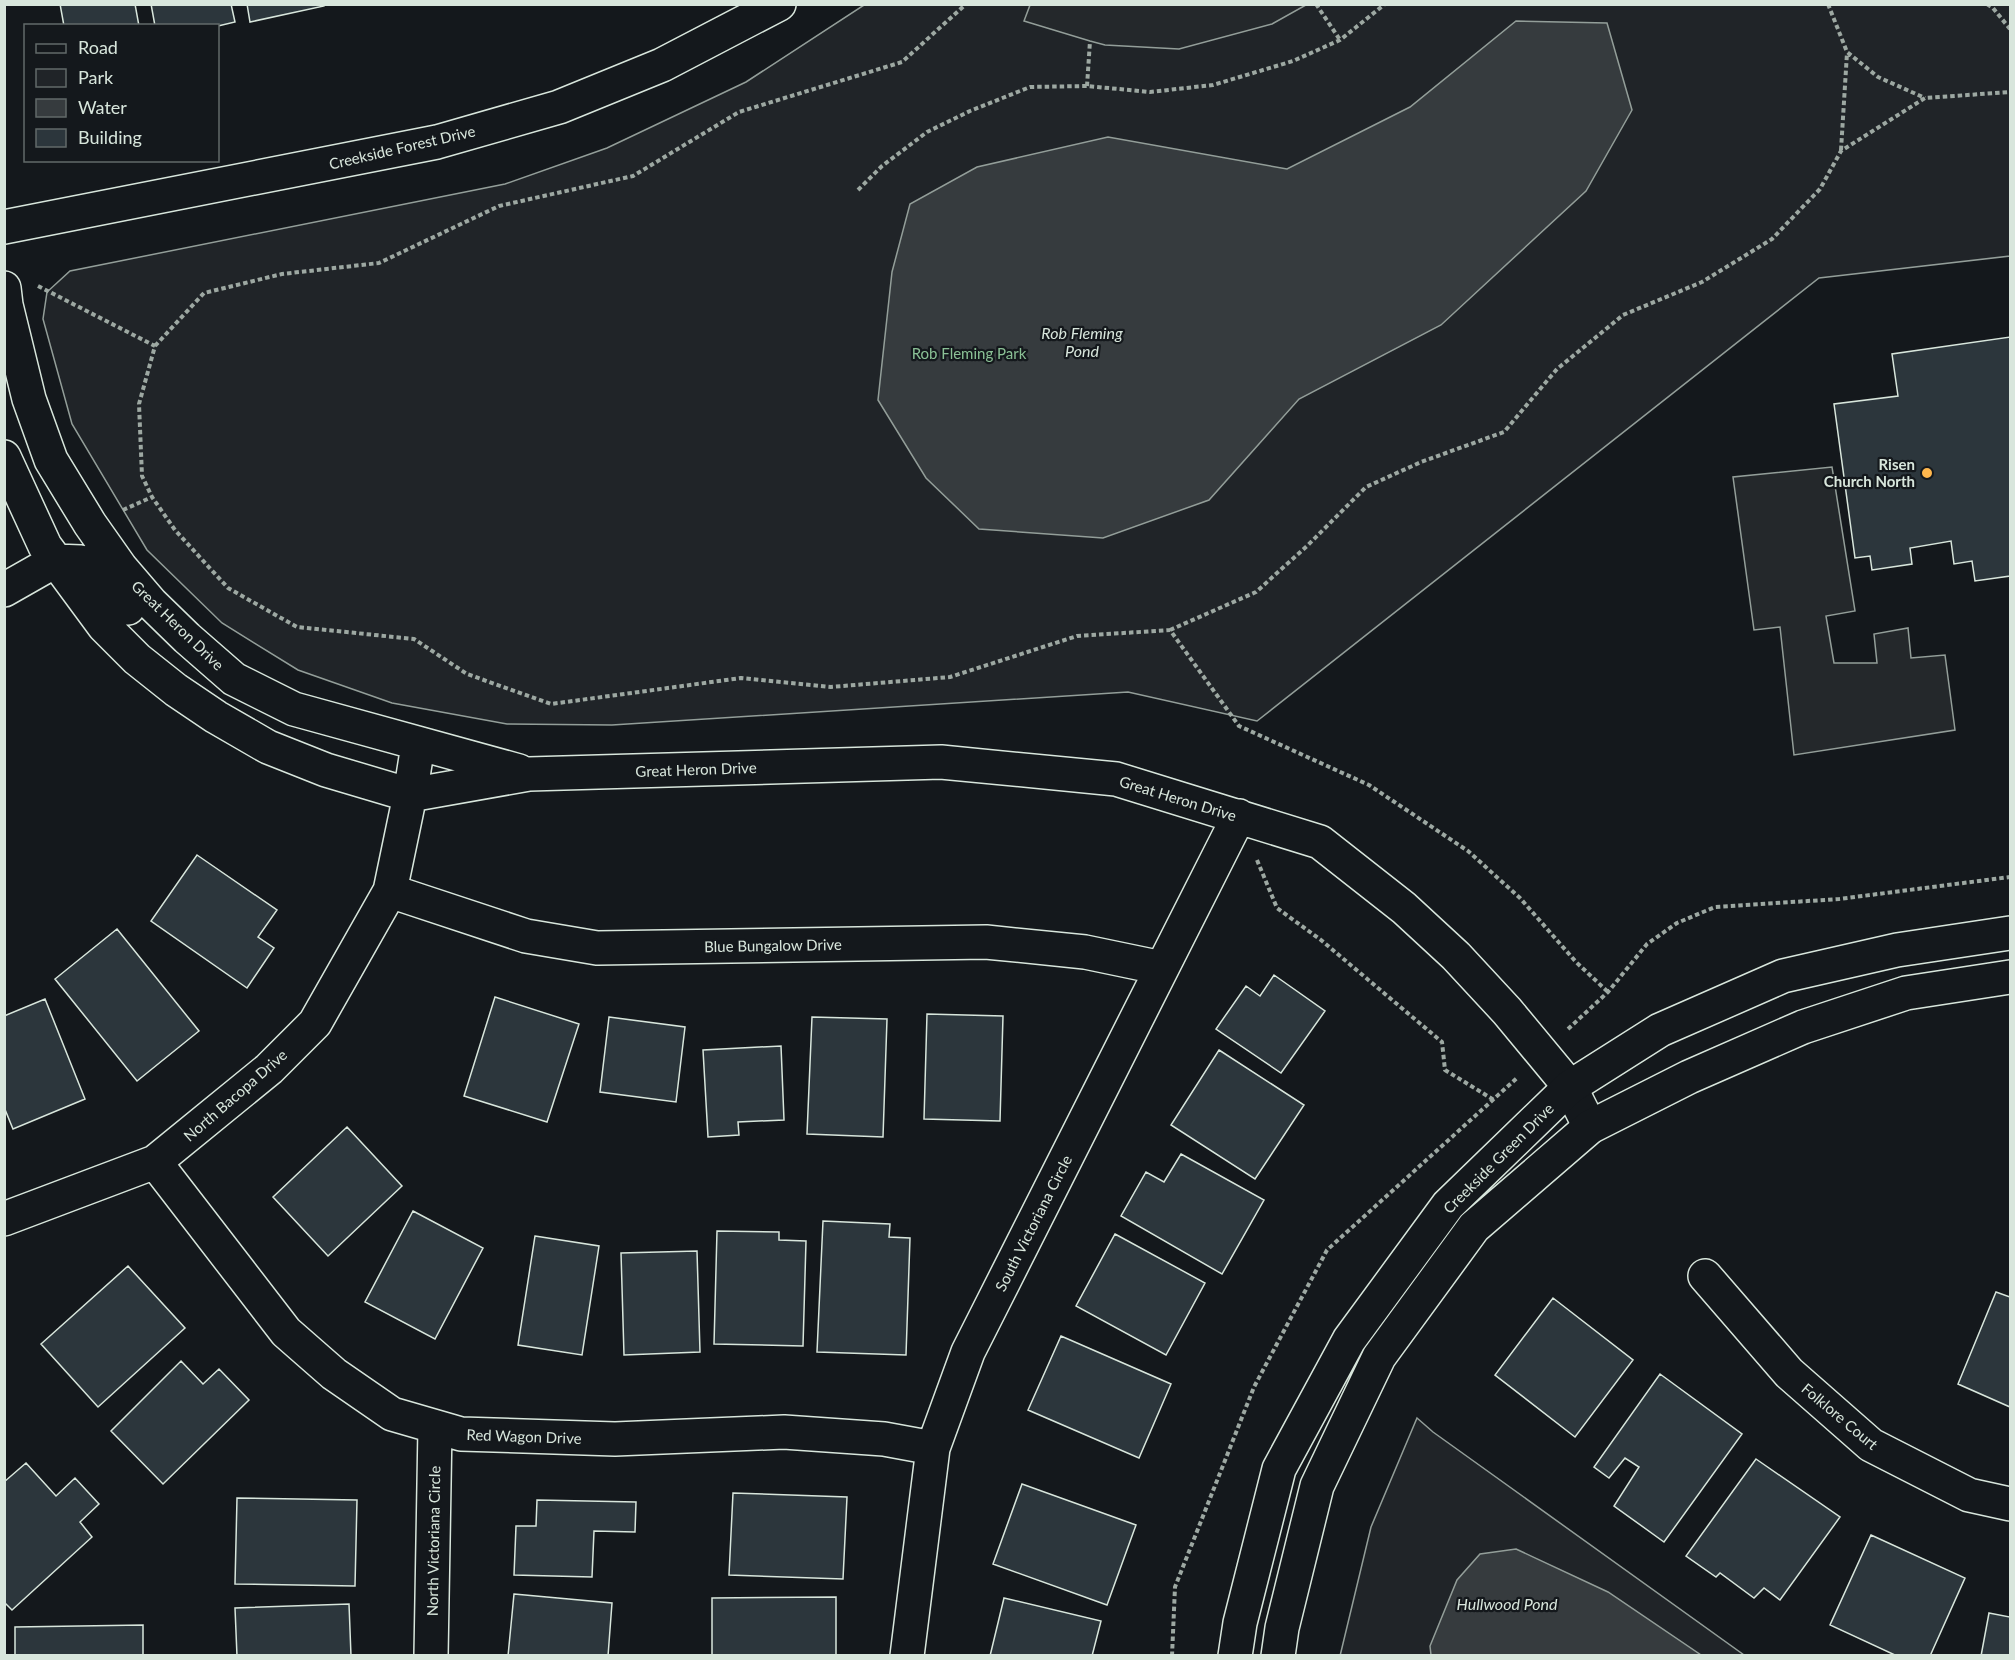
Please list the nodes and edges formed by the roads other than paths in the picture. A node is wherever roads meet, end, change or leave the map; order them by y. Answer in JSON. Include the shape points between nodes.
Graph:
{"nodes":[{"id":1,"x":779,"y":4,"type":"edge"},
{"id":2,"x":4,"y":227,"type":"edge"},
{"id":3,"x":19,"y":286,"type":"edge"},
{"id":4,"x":4,"y":458,"type":"edge"},
{"id":5,"x":55,"y":561,"type":"junction"},
{"id":6,"x":4,"y":590,"type":"edge"},
{"id":7,"x":234,"y":679,"type":"junction"},
{"id":8,"x":418,"y":745,"type":"junction"},
{"id":9,"x":529,"y":774,"type":"junction"},
{"id":10,"x":410,"y":795,"type":"junction"},
{"id":11,"x":1239,"y":816,"type":"junction"},
{"id":12,"x":390,"y":891,"type":"junction"},
{"id":13,"x":2010,"y":933,"type":"edge"},
{"id":14,"x":1162,"y":968,"type":"junction"},
{"id":15,"x":2010,"y":978,"type":"edge"},
{"id":16,"x":1570,"y":1087,"type":"junction"},
{"id":17,"x":1590,"y":1127,"type":"junction"},
{"id":18,"x":155,"y":1162,"type":"junction"},
{"id":19,"x":4,"y":1219,"type":"edge"},
{"id":20,"x":1705,"y":1276,"type":"dead end"},
{"id":21,"x":435,"y":1427,"type":"junction"},
{"id":22,"x":933,"y":1448,"type":"junction"},
{"id":23,"x":2010,"y":1504,"type":"edge"},
{"id":24,"x":430,"y":1656,"type":"edge"},
{"id":25,"x":907,"y":1656,"type":"edge"},
{"id":26,"x":1235,"y":1656,"type":"edge"},
{"id":27,"x":1278,"y":1656,"type":"edge"}],
"edges":[{"from":1,"to":2,"type":"street","name":"Creekside Forest Drive","via":[[631,78],[559,107],[448,139]]},
{"from":3,"to":7,"type":"street","name":"Great Heron Drive","via":[[6,305],[28,399],[51,460],[121,568],[158,610]]},
{"from":4,"to":5,"type":"street","name":"Great Heron Drive"},
{"from":5,"to":6,"type":"street"},
{"from":5,"to":7,"type":"street","via":[[81,562],[104,580],[184,662]]},
{"from":5,"to":10,"type":"street","name":"Great Heron Drive","via":[[104,626],[137,659],[216,717],[268,747],[326,770]]},
{"from":7,"to":8,"type":"street","name":"Great Heron Drive","via":[[294,709]]},
{"from":8,"to":9,"type":"street","name":"Great Heron Drive"},
{"from":8,"to":10,"type":"street","name":"North Bacopa Drive"},
{"from":9,"to":10,"type":"street","name":"Great Heron Drive"},
{"from":9,"to":11,"type":"street","name":"Great Heron Drive","via":[[941,762],[1116,779]]},
{"from":10,"to":12,"type":"street","name":"North Bacopa Drive"},
{"from":11,"to":14,"type":"street","name":"South Victoriana Circle"},
{"from":11,"to":16,"type":"street","name":"Great Heron Drive","via":[[1320,842],[1404,908],[1456,956]]},
{"from":12,"to":14,"type":"street","name":"Blue Bungalow Drive","via":[[526,936],[597,948],[986,942],[1085,952]]},
{"from":12,"to":18,"type":"street","name":"North Bacopa Drive","via":[[315,1023],[269,1069]]},
{"from":13,"to":16,"type":"street","name":"Creekside Green Drive","via":[[1897,950],[1783,976],[1660,1030]]},
{"from":14,"to":22,"type":"street","name":"South Victoriana Circle","via":[[968,1352]]},
{"from":15,"to":17,"type":"street","via":[[1906,993],[1803,1027],[1689,1077]]},
{"from":16,"to":17,"type":"street","name":"Great Heron Drive"},
{"from":16,"to":26,"type":"street","name":"Creekside Green Drive","via":[[1448,1205],[1349,1340],[1279,1469]]},
{"from":17,"to":27,"type":"street","via":[[1474,1227],[1379,1357],[1317,1486]]},
{"from":18,"to":19,"type":"street","name":"North Bacopa Drive"},
{"from":18,"to":21,"type":"street","name":"Red Wagon Drive","via":[[286,1332],[334,1374],[392,1414]]},
{"from":20,"to":23,"type":"street","name":"Folklore Court","via":[[1789,1373],[1872,1445],[1969,1495]]},
{"from":21,"to":22,"type":"street","name":"Red Wagon Drive","via":[[461,1434],[615,1438],[784,1432],[884,1439]]},
{"from":21,"to":24,"type":"street","name":"North Victoriana Circle"},
{"from":22,"to":25,"type":"street","name":"South Victoriana Circle"}]}
